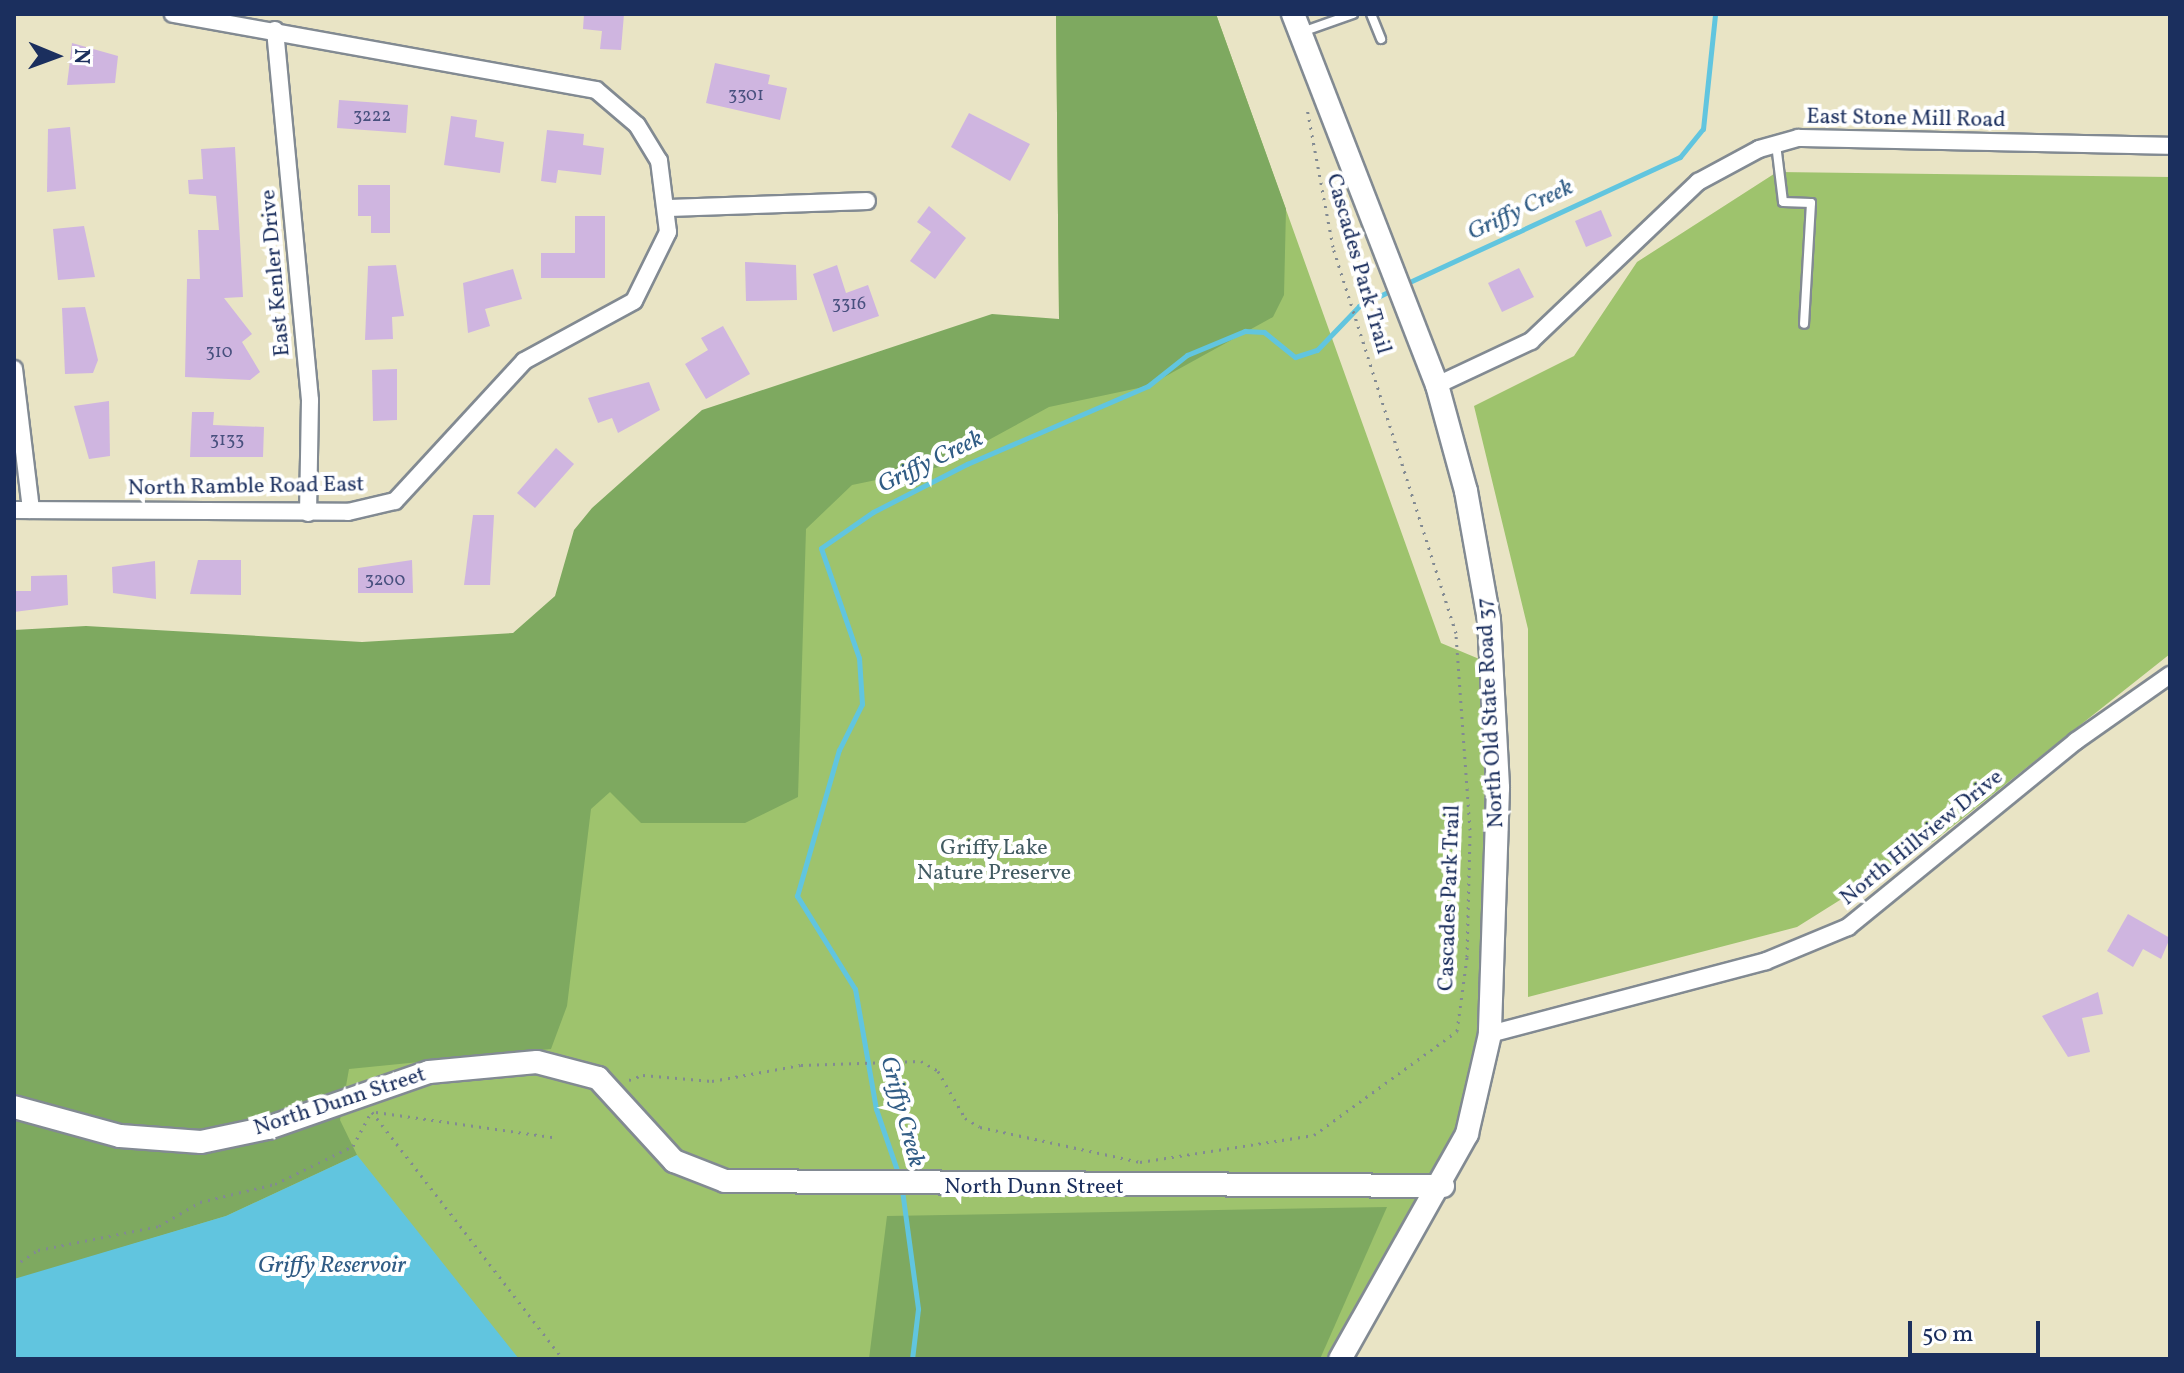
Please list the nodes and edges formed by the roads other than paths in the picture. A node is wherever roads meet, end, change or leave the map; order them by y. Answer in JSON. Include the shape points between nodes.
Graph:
{"nodes":[{"id":1,"x":173,"y":14,"type":"edge"},
{"id":2,"x":1353,"y":14,"type":"edge"},
{"id":3,"x":1371,"y":14,"type":"edge"},
{"id":4,"x":1297,"y":23,"type":"edge"},
{"id":5,"x":275,"y":30,"type":"junction"},
{"id":6,"x":1381,"y":39,"type":"dead end"},
{"id":7,"x":1776,"y":144,"type":"junction"},
{"id":8,"x":2170,"y":146,"type":"edge"},
{"id":9,"x":867,"y":201,"type":"dead end"},
{"id":10,"x":670,"y":208,"type":"junction"},
{"id":11,"x":1804,"y":324,"type":"dead end"},
{"id":12,"x":14,"y":369,"type":"edge"},
{"id":13,"x":1437,"y":385,"type":"junction"},
{"id":14,"x":22,"y":510,"type":"edge"},
{"id":15,"x":308,"y":513,"type":"junction"},
{"id":16,"x":2170,"y":675,"type":"edge"},
{"id":17,"x":1490,"y":1034,"type":"junction"},
{"id":18,"x":14,"y":1107,"type":"edge"},
{"id":19,"x":1443,"y":1186,"type":"junction"},
{"id":20,"x":1340,"y":1359,"type":"edge"}],
"edges":[{"from":1,"to":5,"type":"street"},
{"from":2,"to":4,"type":"lane"},
{"from":3,"to":6,"type":"lane"},
{"from":4,"to":13,"type":"street","name":"North Old State Road 37"},
{"from":5,"to":10,"type":"street","via":[[596,90],[650,142]]},
{"from":5,"to":15,"type":"street","name":"East Kenler Drive","via":[[310,400]]},
{"from":7,"to":8,"type":"street","name":"East Stone Mill Road","via":[[1842,138]]},
{"from":7,"to":11,"type":"lane","via":[[1783,202],[1811,203]]},
{"from":7,"to":13,"type":"street","name":"East Stone Mill Road","via":[[1725,162],[1698,182],[1531,341]]},
{"from":9,"to":10,"type":"street"},
{"from":10,"to":15,"type":"street","name":"North Ramble Road East","via":[[661,251],[634,301],[524,361],[406,494],[361,510]]},
{"from":12,"to":14,"type":"street"},
{"from":13,"to":17,"type":"street","name":"North Old State Road 37","via":[[1473,528],[1493,665],[1499,873]]},
{"from":14,"to":15,"type":"street","name":"North Ramble Road East"},
{"from":16,"to":17,"type":"street","name":"North Hillview Drive","via":[[2076,741],[1848,927],[1766,961]]},
{"from":17,"to":19,"type":"street","name":"North Old State Road 37","via":[[1467,1134]]},
{"from":18,"to":19,"type":"street","name":"North Dunn Street","via":[[120,1136],[187,1142],[251,1133],[384,1084],[476,1064],[566,1066],[615,1092],[674,1161],[700,1175],[744,1184]]},
{"from":19,"to":20,"type":"street","name":"North Old State Road 37"}]}
